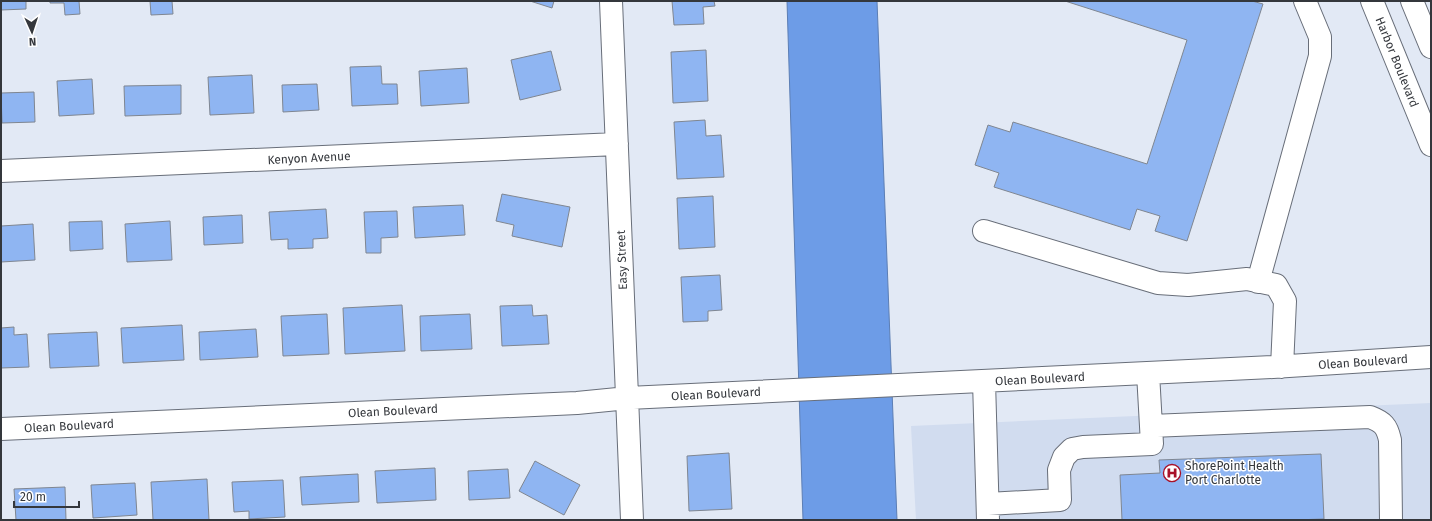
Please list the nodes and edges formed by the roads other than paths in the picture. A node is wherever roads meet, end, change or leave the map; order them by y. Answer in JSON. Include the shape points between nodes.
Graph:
{"nodes":[{"id":1,"x":611,"y":1,"type":"edge"},
{"id":2,"x":1305,"y":1,"type":"edge"},
{"id":3,"x":1372,"y":1,"type":"edge"},
{"id":4,"x":1412,"y":1,"type":"edge"},
{"id":5,"x":1431,"y":47,"type":"edge"},
{"id":6,"x":617,"y":144,"type":"junction"},
{"id":7,"x":1431,"y":145,"type":"edge"},
{"id":8,"x":1,"y":171,"type":"edge"},
{"id":9,"x":984,"y":231,"type":"dead end"},
{"id":10,"x":1258,"y":282,"type":"junction"},
{"id":11,"x":1431,"y":357,"type":"edge"},
{"id":12,"x":1282,"y":367,"type":"junction"},
{"id":13,"x":1148,"y":373,"type":"junction"},
{"id":14,"x":984,"y":381,"type":"junction"},
{"id":15,"x":628,"y":398,"type":"junction"},
{"id":16,"x":1151,"y":426,"type":"junction"},
{"id":17,"x":1,"y":429,"type":"edge"},
{"id":18,"x":988,"y":512,"type":"edge"},
{"id":19,"x":632,"y":520,"type":"edge"},
{"id":20,"x":1392,"y":520,"type":"edge"}],
"edges":[{"from":1,"to":6,"type":"street","name":"Easy Street"},
{"from":2,"to":10,"type":"street","via":[[1320,37],[1320,56]]},
{"from":3,"to":7,"type":"street","name":"Harbor Boulevard"},
{"from":4,"to":5,"type":"street"},
{"from":6,"to":8,"type":"street","name":"Kenyon Avenue"},
{"from":6,"to":15,"type":"street","name":"Easy Street"},
{"from":9,"to":10,"type":"street","via":[[1158,283],[1188,285],[1247,279]]},
{"from":10,"to":12,"type":"street","via":[[1276,285],[1285,301]]},
{"from":11,"to":12,"type":"street","name":"Olean Boulevard"},
{"from":12,"to":13,"type":"street","name":"Olean Boulevard"},
{"from":13,"to":14,"type":"street","name":"Olean Boulevard"},
{"from":13,"to":16,"type":"street"},
{"from":14,"to":15,"type":"street","name":"Olean Boulevard"},
{"from":14,"to":18,"type":"street"},
{"from":15,"to":17,"type":"street","name":"Olean Boulevard","via":[[570,403]]},
{"from":15,"to":19,"type":"street","name":"Easy Street"},
{"from":16,"to":18,"type":"street","via":[[1152,444],[1072,449],[1064,457],[1059,470],[1060,500]]},
{"from":16,"to":20,"type":"street","via":[[1370,417],[1380,421],[1388,430]]}]}
